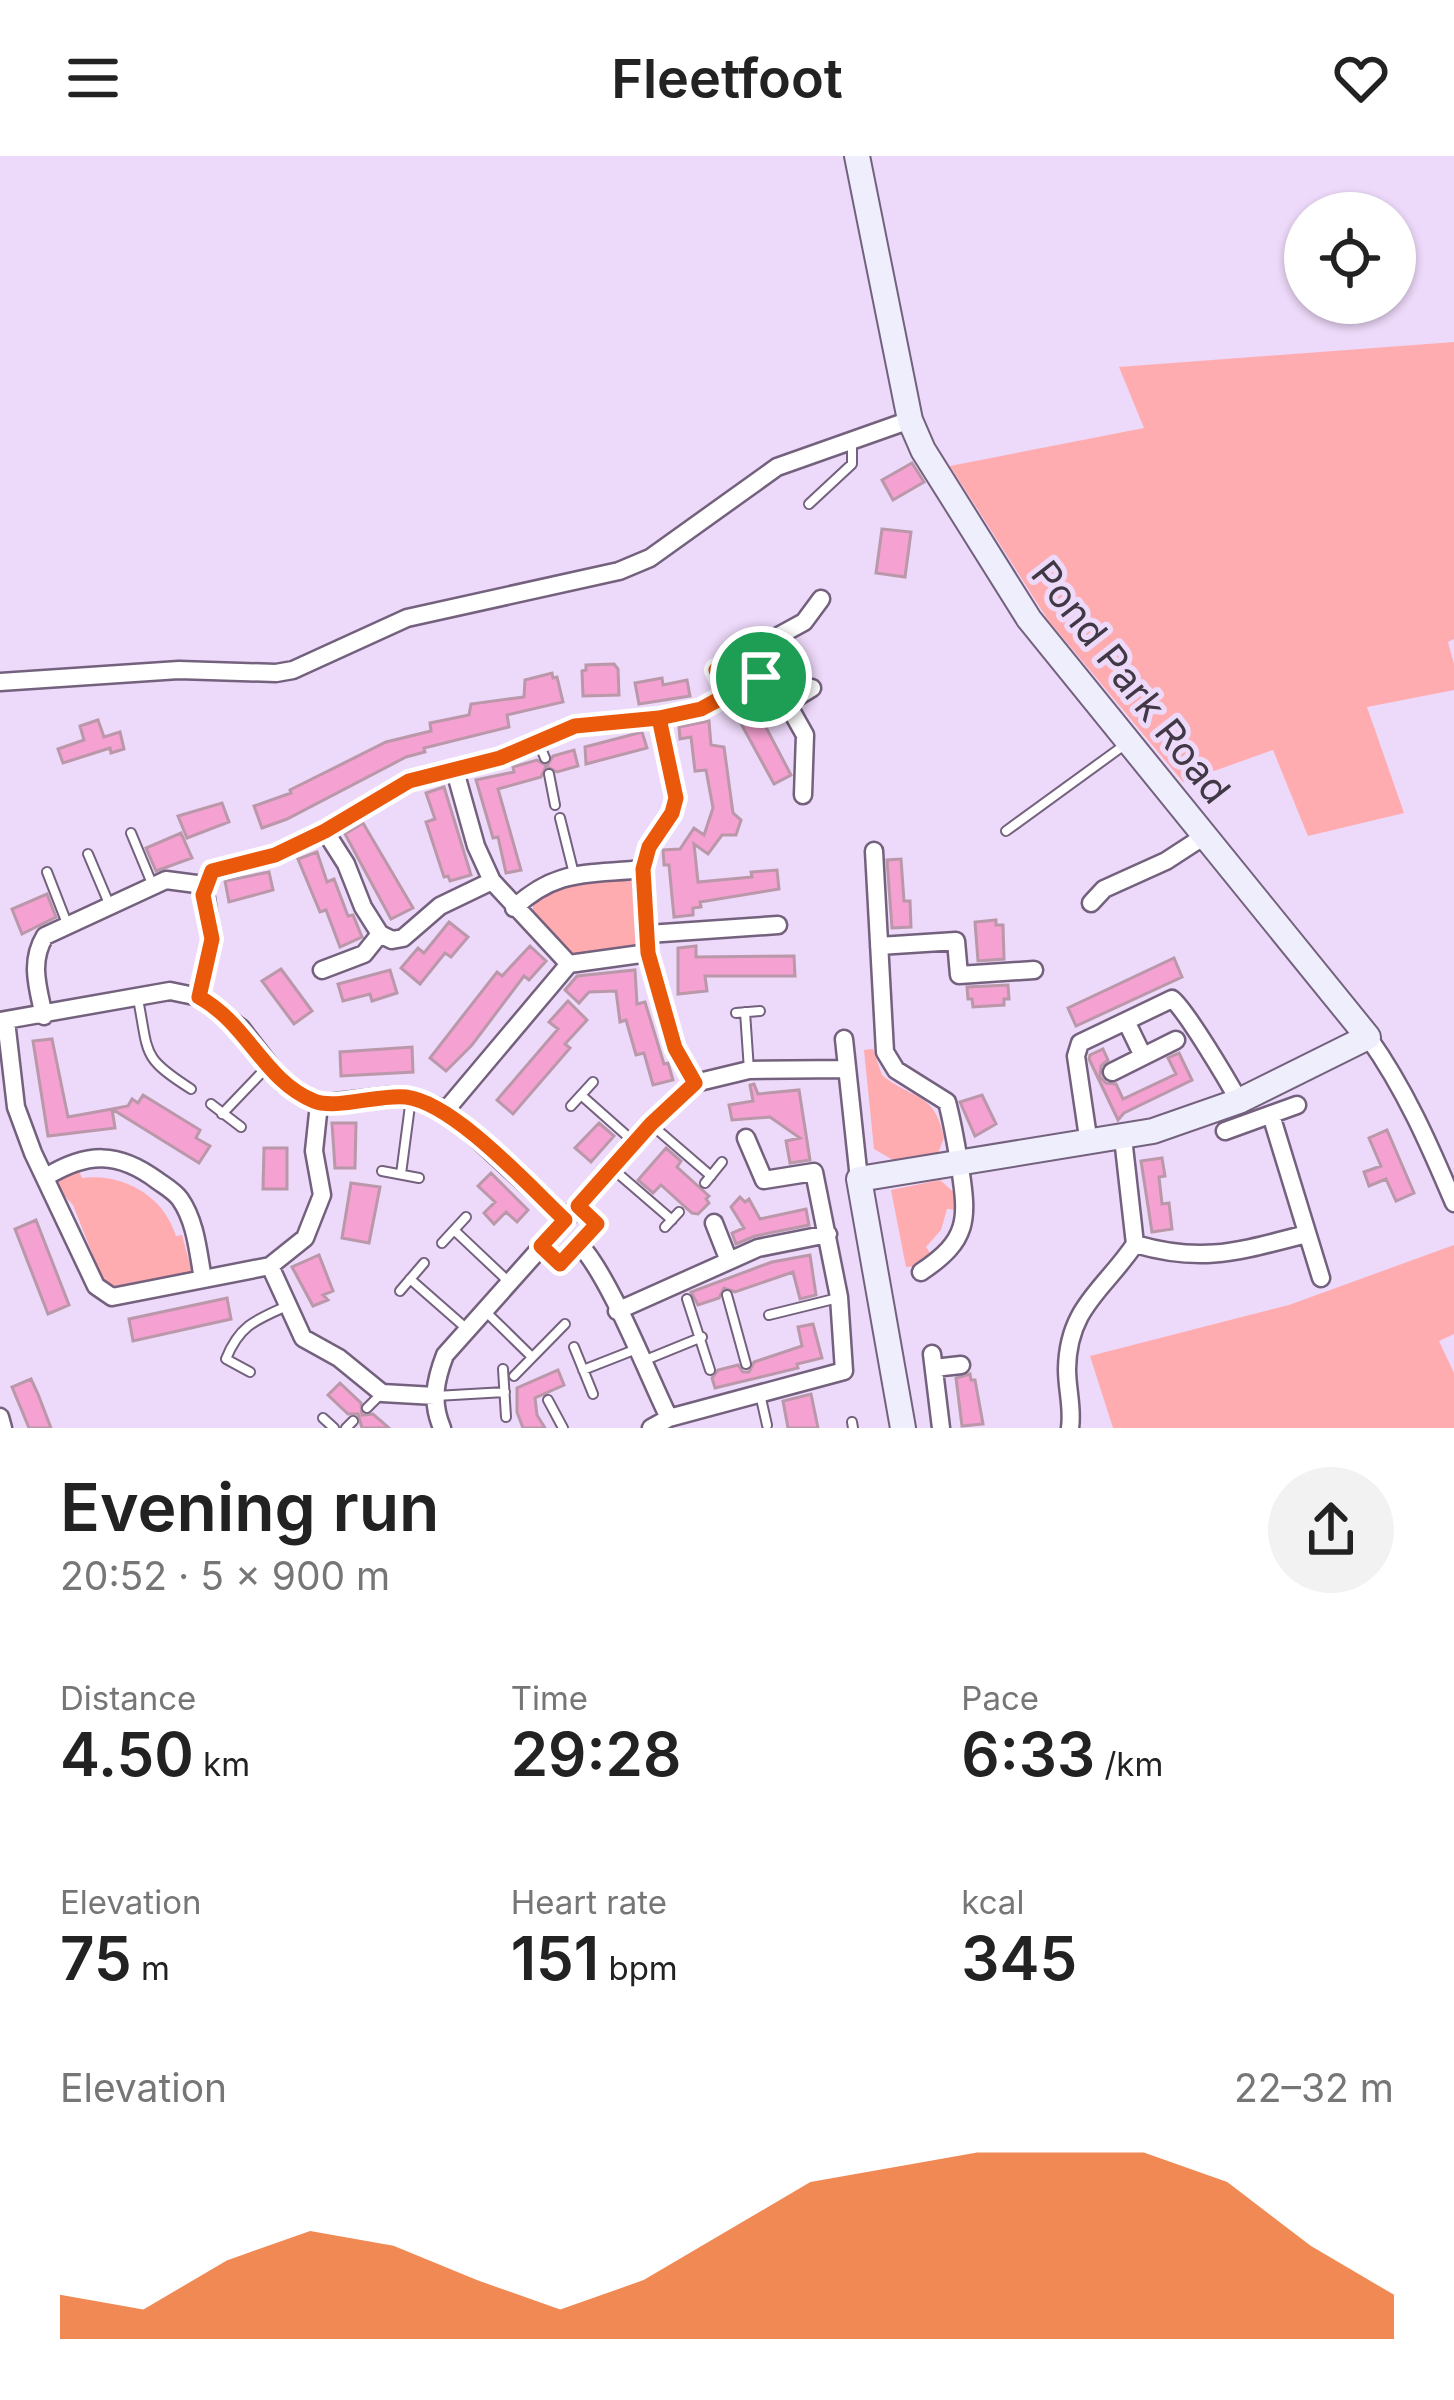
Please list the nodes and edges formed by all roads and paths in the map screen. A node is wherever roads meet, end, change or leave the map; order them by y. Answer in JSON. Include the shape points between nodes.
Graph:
{"nodes":[{"id":1,"x":857,"y":156,"type":"edge"},
{"id":2,"x":910,"y":420,"type":"junction"},
{"id":3,"x":852,"y":440,"type":"junction"},
{"id":4,"x":809,"y":504,"type":"dead end"},
{"id":5,"x":821,"y":599,"type":"dead end"},
{"id":6,"x":756,"y":648,"type":"junction"},
{"id":7,"x":770,"y":672,"type":"junction"},
{"id":8,"x":0,"y":682,"type":"edge"},
{"id":9,"x":812,"y":688,"type":"dead end"},
{"id":10,"x":728,"y":694,"type":"junction"},
{"id":11,"x":789,"y":702,"type":"junction"},
{"id":12,"x":659,"y":718,"type":"junction"},
{"id":13,"x":538,"y":740,"type":"junction"},
{"id":14,"x":1130,"y":741,"type":"junction"},
{"id":15,"x":544,"y":758,"type":"dead end"},
{"id":16,"x":455,"y":771,"type":"junction"},
{"id":17,"x":549,"y":774,"type":"dead end"},
{"id":18,"x":803,"y":795,"type":"dead end"},
{"id":19,"x":555,"y":806,"type":"dead end"},
{"id":20,"x":560,"y":818,"type":"dead end"},
{"id":21,"x":1006,"y":830,"type":"dead end"},
{"id":22,"x":325,"y":831,"type":"junction"},
{"id":23,"x":130,"y":833,"type":"dead end"},
{"id":24,"x":1206,"y":836,"type":"junction"},
{"id":25,"x":874,"y":851,"type":"dead end"},
{"id":26,"x":88,"y":854,"type":"dead end"},
{"id":27,"x":643,"y":869,"type":"junction"},
{"id":28,"x":47,"y":872,"type":"dead end"},
{"id":29,"x":574,"y":875,"type":"junction"},
{"id":30,"x":492,"y":881,"type":"junction"},
{"id":31,"x":204,"y":885,"type":"junction"},
{"id":32,"x":154,"y":886,"type":"junction"},
{"id":33,"x":1090,"y":903,"type":"dead end"},
{"id":34,"x":110,"y":906,"type":"junction"},
{"id":35,"x":514,"y":908,"type":"junction"},
{"id":36,"x":778,"y":925,"type":"dead end"},
{"id":37,"x":68,"y":926,"type":"junction"},
{"id":38,"x":380,"y":934,"type":"junction"},
{"id":39,"x":648,"y":944,"type":"junction"},
{"id":40,"x":879,"y":946,"type":"junction"},
{"id":41,"x":569,"y":964,"type":"junction"},
{"id":42,"x":322,"y":970,"type":"dead end"},
{"id":43,"x":1034,"y":970,"type":"dead end"},
{"id":44,"x":199,"y":997,"type":"junction"},
{"id":45,"x":138,"y":998,"type":"junction"},
{"id":46,"x":760,"y":1011,"type":"dead end"},
{"id":47,"x":44,"y":1016,"type":"junction"},
{"id":48,"x":3,"y":1021,"type":"edge"},
{"id":49,"x":1126,"y":1021,"type":"junction"},
{"id":50,"x":1368,"y":1037,"type":"junction"},
{"id":51,"x":844,"y":1039,"type":"dead end"},
{"id":52,"x":1176,"y":1040,"type":"dead end"},
{"id":53,"x":1143,"y":1056,"type":"junction"},
{"id":54,"x":269,"y":1065,"type":"junction"},
{"id":55,"x":749,"y":1070,"type":"junction"},
{"id":56,"x":847,"y":1070,"type":"junction"},
{"id":57,"x":1112,"y":1072,"type":"dead end"},
{"id":58,"x":593,"y":1082,"type":"dead end"},
{"id":59,"x":695,"y":1083,"type":"junction"},
{"id":60,"x":6,"y":1084,"type":"edge"},
{"id":61,"x":191,"y":1089,"type":"dead end"},
{"id":62,"x":581,"y":1095,"type":"junction"},
{"id":63,"x":412,"y":1097,"type":"junction"},
{"id":64,"x":1240,"y":1101,"type":"junction"},
{"id":65,"x":211,"y":1104,"type":"dead end"},
{"id":66,"x":319,"y":1104,"type":"junction"},
{"id":67,"x":1298,"y":1105,"type":"dead end"},
{"id":68,"x":572,"y":1106,"type":"dead end"},
{"id":69,"x":446,"y":1110,"type":"junction"},
{"id":70,"x":222,"y":1114,"type":"junction"},
{"id":71,"x":1271,"y":1114,"type":"junction"},
{"id":72,"x":651,"y":1124,"type":"junction"},
{"id":73,"x":241,"y":1127,"type":"dead end"},
{"id":74,"x":1225,"y":1131,"type":"dead end"},
{"id":75,"x":746,"y":1138,"type":"dead end"},
{"id":76,"x":1123,"y":1138,"type":"junction"},
{"id":77,"x":634,"y":1142,"type":"junction"},
{"id":78,"x":1089,"y":1144,"type":"junction"},
{"id":79,"x":722,"y":1162,"type":"dead end"},
{"id":80,"x":959,"y":1163,"type":"junction"},
{"id":81,"x":612,"y":1168,"type":"junction"},
{"id":82,"x":382,"y":1171,"type":"dead end"},
{"id":83,"x":401,"y":1174,"type":"junction"},
{"id":84,"x":46,"y":1178,"type":"junction"},
{"id":85,"x":419,"y":1178,"type":"dead end"},
{"id":86,"x":859,"y":1179,"type":"junction"},
{"id":87,"x":1454,"y":1203,"type":"edge"},
{"id":88,"x":571,"y":1213,"type":"junction"},
{"id":89,"x":466,"y":1217,"type":"dead end"},
{"id":90,"x":672,"y":1220,"type":"dead end"},
{"id":91,"x":714,"y":1223,"type":"dead end"},
{"id":92,"x":454,"y":1230,"type":"junction"},
{"id":93,"x":828,"y":1234,"type":"junction"},
{"id":94,"x":1307,"y":1234,"type":"junction"},
{"id":95,"x":442,"y":1243,"type":"dead end"},
{"id":96,"x":579,"y":1244,"type":"junction"},
{"id":97,"x":1135,"y":1244,"type":"junction"},
{"id":98,"x":541,"y":1246,"type":"junction"},
{"id":99,"x":424,"y":1263,"type":"dead end"},
{"id":100,"x":270,"y":1266,"type":"junction"},
{"id":101,"x":722,"y":1270,"type":"junction"},
{"id":102,"x":921,"y":1272,"type":"dead end"},
{"id":103,"x":1321,"y":1278,"type":"dead end"},
{"id":104,"x":410,"y":1279,"type":"junction"},
{"id":105,"x":203,"y":1280,"type":"junction"},
{"id":106,"x":509,"y":1282,"type":"junction"},
{"id":107,"x":400,"y":1292,"type":"dead end"},
{"id":108,"x":727,"y":1295,"type":"dead end"},
{"id":109,"x":839,"y":1298,"type":"junction"},
{"id":110,"x":687,"y":1299,"type":"dead end"},
{"id":111,"x":288,"y":1305,"type":"junction"},
{"id":112,"x":484,"y":1310,"type":"junction"},
{"id":113,"x":617,"y":1310,"type":"junction"},
{"id":114,"x":769,"y":1316,"type":"dead end"},
{"id":115,"x":565,"y":1324,"type":"dead end"},
{"id":116,"x":466,"y":1329,"type":"junction"},
{"id":117,"x":702,"y":1337,"type":"junction"},
{"id":118,"x":574,"y":1346,"type":"dead end"},
{"id":119,"x":639,"y":1356,"type":"junction"},
{"id":120,"x":532,"y":1357,"type":"junction"},
{"id":121,"x":746,"y":1364,"type":"dead end"},
{"id":122,"x":961,"y":1365,"type":"dead end"},
{"id":123,"x":503,"y":1369,"type":"dead end"},
{"id":124,"x":583,"y":1370,"type":"junction"},
{"id":125,"x":710,"y":1370,"type":"dead end"},
{"id":126,"x":250,"y":1372,"type":"dead end"},
{"id":127,"x":514,"y":1376,"type":"dead end"},
{"id":128,"x":754,"y":1389,"type":"junction"},
{"id":129,"x":505,"y":1391,"type":"junction"},
{"id":130,"x":382,"y":1393,"type":"junction"},
{"id":131,"x":592,"y":1394,"type":"dead end"},
{"id":132,"x":435,"y":1396,"type":"junction"},
{"id":133,"x":548,"y":1400,"type":"dead end"},
{"id":134,"x":367,"y":1408,"type":"dead end"},
{"id":135,"x":0,"y":1417,"type":"edge"},
{"id":136,"x":506,"y":1417,"type":"dead end"},
{"id":137,"x":323,"y":1418,"type":"dead end"},
{"id":138,"x":668,"y":1418,"type":"junction"},
{"id":139,"x":703,"y":1419,"type":"edge"},
{"id":140,"x":767,"y":1426,"type":"edge"},
{"id":141,"x":3,"y":1428,"type":"edge"},
{"id":142,"x":334,"y":1428,"type":"edge"},
{"id":143,"x":442,"y":1428,"type":"edge"},
{"id":144,"x":563,"y":1428,"type":"edge"},
{"id":145,"x":651,"y":1428,"type":"edge"},
{"id":146,"x":902,"y":1428,"type":"edge"},
{"id":147,"x":941,"y":1428,"type":"edge"},
{"id":148,"x":1070,"y":1428,"type":"edge"}],
"edges":[{"from":1,"to":2,"type":"main road","name":"Pond Park Road"},
{"from":2,"to":3,"type":"street"},
{"from":2,"to":14,"type":"main road","name":"Pond Park Road","via":[[1029,619]]},
{"from":3,"to":4,"type":"lane","via":[[852,464]]},
{"from":3,"to":8,"type":"street","via":[[777,467],[620,571],[407,618],[293,670]]},
{"from":5,"to":6,"type":"street","via":[[804,622]]},
{"from":6,"to":7,"type":"street"},
{"from":6,"to":10,"type":"street","via":[[716,670]]},
{"from":7,"to":10,"type":"street"},
{"from":7,"to":11,"type":"street"},
{"from":9,"to":11,"type":"street"},
{"from":10,"to":12,"type":"street"},
{"from":11,"to":18,"type":"street","via":[[805,735]]},
{"from":12,"to":13,"type":"street","via":[[575,726]]},
{"from":12,"to":27,"type":"street","via":[[676,798]]},
{"from":13,"to":15,"type":"lane"},
{"from":13,"to":16,"type":"street"},
{"from":14,"to":21,"type":"lane"},
{"from":14,"to":24,"type":"main road","name":"Pond Park Road"},
{"from":16,"to":22,"type":"street","via":[[409,781]]},
{"from":16,"to":30,"type":"street"},
{"from":17,"to":19,"type":"lane"},
{"from":20,"to":29,"type":"lane"},
{"from":22,"to":31,"type":"street","via":[[212,871]]},
{"from":22,"to":38,"type":"street"},
{"from":23,"to":32,"type":"lane"},
{"from":24,"to":33,"type":"street"},
{"from":24,"to":50,"type":"main road","name":"Pond Park Road"},
{"from":25,"to":40,"type":"street"},
{"from":26,"to":34,"type":"lane"},
{"from":27,"to":29,"type":"street"},
{"from":27,"to":39,"type":"street"},
{"from":28,"to":37,"type":"lane"},
{"from":29,"to":35,"type":"street","via":[[540,885]]},
{"from":30,"to":35,"type":"street"},
{"from":30,"to":38,"type":"street","via":[[440,906],[404,938]]},
{"from":31,"to":32,"type":"street"},
{"from":31,"to":44,"type":"street","via":[[212,939]]},
{"from":32,"to":34,"type":"street"},
{"from":34,"to":37,"type":"street"},
{"from":35,"to":41,"type":"street"},
{"from":36,"to":39,"type":"street"},
{"from":37,"to":47,"type":"street","via":[[36,951]]},
{"from":38,"to":42,"type":"street","via":[[364,954]]},
{"from":39,"to":41,"type":"street"},
{"from":39,"to":59,"type":"street","via":[[675,1048]]},
{"from":40,"to":43,"type":"street","via":[[956,940],[959,975]]},
{"from":40,"to":80,"type":"street","via":[[885,1052],[896,1070],[947,1102]]},
{"from":41,"to":69,"type":"street"},
{"from":44,"to":45,"type":"street"},
{"from":44,"to":54,"type":"street","via":[[241,1028]]},
{"from":45,"to":47,"type":"street"},
{"from":45,"to":61,"type":"lane","via":[[150,1057]]},
{"from":46,"to":55,"type":"lane","via":[[741,1012]]},
{"from":47,"to":48,"type":"street"},
{"from":48,"to":60,"type":"street"},
{"from":49,"to":53,"type":"street"},
{"from":49,"to":64,"type":"street","via":[[1172,999]]},
{"from":49,"to":78,"type":"street","via":[[1080,1043],[1076,1056]]},
{"from":50,"to":64,"type":"main road"},
{"from":50,"to":87,"type":"street","name":"Pond Park Road","via":[[1423,1127]]},
{"from":51,"to":56,"type":"street"},
{"from":52,"to":53,"type":"street"},
{"from":53,"to":57,"type":"street"},
{"from":54,"to":66,"type":"street"},
{"from":54,"to":70,"type":"lane"},
{"from":55,"to":56,"type":"street"},
{"from":55,"to":59,"type":"street"},
{"from":56,"to":86,"type":"street"},
{"from":58,"to":62,"type":"lane"},
{"from":59,"to":72,"type":"street"},
{"from":60,"to":84,"type":"street"},
{"from":62,"to":68,"type":"lane"},
{"from":62,"to":77,"type":"lane"},
{"from":63,"to":66,"type":"street"},
{"from":63,"to":69,"type":"street"},
{"from":63,"to":83,"type":"lane"},
{"from":64,"to":76,"type":"main road"},
{"from":65,"to":70,"type":"lane"},
{"from":66,"to":100,"type":"street","via":[[314,1151],[322,1195],[305,1238]]},
{"from":67,"to":71,"type":"street"},
{"from":69,"to":88,"type":"street"},
{"from":70,"to":73,"type":"lane"},
{"from":71,"to":74,"type":"street"},
{"from":71,"to":94,"type":"street"},
{"from":72,"to":77,"type":"street"},
{"from":72,"to":79,"type":"lane","via":[[708,1179]]},
{"from":75,"to":93,"type":"street","via":[[764,1180],[814,1172]]},
{"from":76,"to":78,"type":"main road"},
{"from":76,"to":97,"type":"street"},
{"from":77,"to":81,"type":"street"},
{"from":78,"to":80,"type":"main road"},
{"from":80,"to":86,"type":"main road"},
{"from":80,"to":102,"type":"street","via":[[968,1210],[961,1232],[947,1255]]},
{"from":81,"to":88,"type":"street"},
{"from":81,"to":90,"type":"lane"},
{"from":82,"to":83,"type":"lane"},
{"from":83,"to":85,"type":"lane"},
{"from":84,"to":105,"type":"street","via":[[96,1286],[112,1297]]},
{"from":84,"to":105,"type":"street","via":[[74,1160],[114,1157],[146,1172],[178,1196],[195,1230]]},
{"from":86,"to":146,"type":"main road"},
{"from":88,"to":96,"type":"street","via":[[597,1224]]},
{"from":88,"to":98,"type":"street"},
{"from":89,"to":92,"type":"lane"},
{"from":91,"to":101,"type":"street"},
{"from":92,"to":95,"type":"lane"},
{"from":92,"to":106,"type":"lane"},
{"from":93,"to":101,"type":"street","via":[[758,1248]]},
{"from":93,"to":109,"type":"street"},
{"from":94,"to":97,"type":"street","via":[[1178,1256]]},
{"from":94,"to":103,"type":"street"},
{"from":96,"to":98,"type":"street","via":[[560,1264]]},
{"from":96,"to":113,"type":"street"},
{"from":97,"to":148,"type":"street","via":[[1082,1306],[1067,1370]]},
{"from":98,"to":106,"type":"street"},
{"from":99,"to":104,"type":"lane"},
{"from":100,"to":105,"type":"street"},
{"from":100,"to":111,"type":"street"},
{"from":101,"to":113,"type":"street"},
{"from":104,"to":107,"type":"lane"},
{"from":104,"to":116,"type":"lane"},
{"from":106,"to":112,"type":"street"},
{"from":108,"to":121,"type":"lane"},
{"from":109,"to":114,"type":"lane"},
{"from":109,"to":128,"type":"street","via":[[844,1371]]},
{"from":110,"to":117,"type":"lane"},
{"from":111,"to":126,"type":"lane","via":[[235,1336],[226,1359]]},
{"from":111,"to":130,"type":"street","via":[[303,1338]]},
{"from":112,"to":116,"type":"street"},
{"from":112,"to":120,"type":"lane"},
{"from":113,"to":119,"type":"street"},
{"from":115,"to":120,"type":"lane"},
{"from":116,"to":132,"type":"street","via":[[445,1355]]},
{"from":117,"to":119,"type":"lane"},
{"from":117,"to":125,"type":"lane"},
{"from":118,"to":124,"type":"lane"},
{"from":119,"to":124,"type":"lane"},
{"from":119,"to":138,"type":"street"},
{"from":120,"to":127,"type":"lane"},
{"from":122,"to":147,"type":"street","via":[[933,1361]]},
{"from":123,"to":129,"type":"lane"},
{"from":124,"to":131,"type":"lane"},
{"from":128,"to":139,"type":"street"},
{"from":128,"to":140,"type":"lane"},
{"from":129,"to":132,"type":"lane"},
{"from":129,"to":136,"type":"lane"},
{"from":130,"to":132,"type":"street"},
{"from":130,"to":134,"type":"lane"},
{"from":132,"to":143,"type":"street"},
{"from":133,"to":144,"type":"lane"},
{"from":135,"to":141,"type":"street"},
{"from":137,"to":142,"type":"lane"},
{"from":138,"to":139,"type":"street"},
{"from":138,"to":145,"type":"street"}]}
